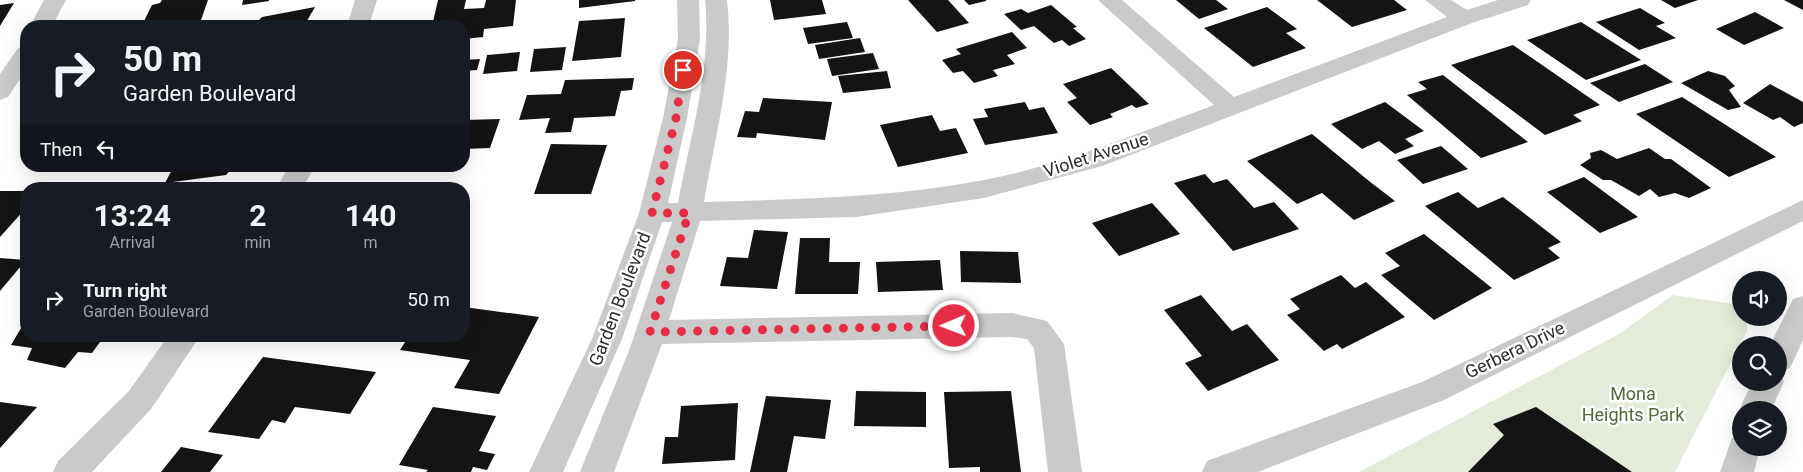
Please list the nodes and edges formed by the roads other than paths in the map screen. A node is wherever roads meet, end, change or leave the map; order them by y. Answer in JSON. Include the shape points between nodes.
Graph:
{"nodes":[{"id":1,"x":55,"y":0,"type":"edge"},
{"id":2,"x":366,"y":0,"type":"edge"},
{"id":3,"x":688,"y":0,"type":"edge"},
{"id":4,"x":716,"y":0,"type":"edge"},
{"id":5,"x":1109,"y":0,"type":"edge"},
{"id":6,"x":1436,"y":0,"type":"edge"},
{"id":7,"x":1520,"y":0,"type":"edge"},
{"id":8,"x":1464,"y":18,"type":"junction"},
{"id":9,"x":44,"y":20,"type":"edge"},
{"id":10,"x":360,"y":20,"type":"edge"},
{"id":11,"x":20,"y":61,"type":"edge"},
{"id":12,"x":0,"y":92,"type":"edge"},
{"id":13,"x":1231,"y":107,"type":"junction"},
{"id":14,"x":1803,"y":210,"type":"edge"},
{"id":15,"x":652,"y":213,"type":"junction"},
{"id":16,"x":689,"y":213,"type":"junction"},
{"id":17,"x":1803,"y":307,"type":"edge"},
{"id":18,"x":650,"y":332,"type":"junction"},
{"id":19,"x":181,"y":342,"type":"edge"},
{"id":20,"x":1787,"y":342,"type":"edge"},
{"id":21,"x":1742,"y":456,"type":"edge"},
{"id":22,"x":70,"y":472,"type":"edge"},
{"id":23,"x":546,"y":472,"type":"edge"},
{"id":24,"x":597,"y":472,"type":"edge"},
{"id":25,"x":1065,"y":472,"type":"edge"},
{"id":26,"x":1219,"y":472,"type":"edge"},
{"id":27,"x":1737,"y":472,"type":"edge"}],
"edges":[{"from":1,"to":9,"type":"street"},
{"from":2,"to":10,"type":"street"},
{"from":3,"to":15,"type":"street","name":"Garden Boulevard","via":[[689,39],[677,110]]},
{"from":4,"to":16,"type":"street","name":"Garden Boulevard","via":[[719,28],[713,82]]},
{"from":5,"to":13,"type":"street"},
{"from":6,"to":8,"type":"street"},
{"from":7,"to":8,"type":"street","name":"Violet Avenue"},
{"from":8,"to":13,"type":"street","name":"Violet Avenue"},
{"from":11,"to":12,"type":"street"},
{"from":13,"to":16,"type":"street","name":"Violet Avenue","via":[[1093,160],[984,189],[856,208]]},
{"from":14,"to":26,"type":"street","name":"Gerbera Drive","via":[[1433,391]]},
{"from":15,"to":16,"type":"street","name":"Violet Avenue"},
{"from":15,"to":23,"type":"street","name":"Garden Boulevard","via":[[607,339]]},
{"from":16,"to":18,"type":"street","name":"Garden Boulevard"},
{"from":17,"to":20,"type":"street"},
{"from":18,"to":24,"type":"street","name":"Garden Boulevard"},
{"from":18,"to":25,"type":"street","via":[[1012,325],[1036,329],[1049,344]]},
{"from":19,"to":22,"type":"street","via":[[140,400]]},
{"from":21,"to":27,"type":"street"}]}
